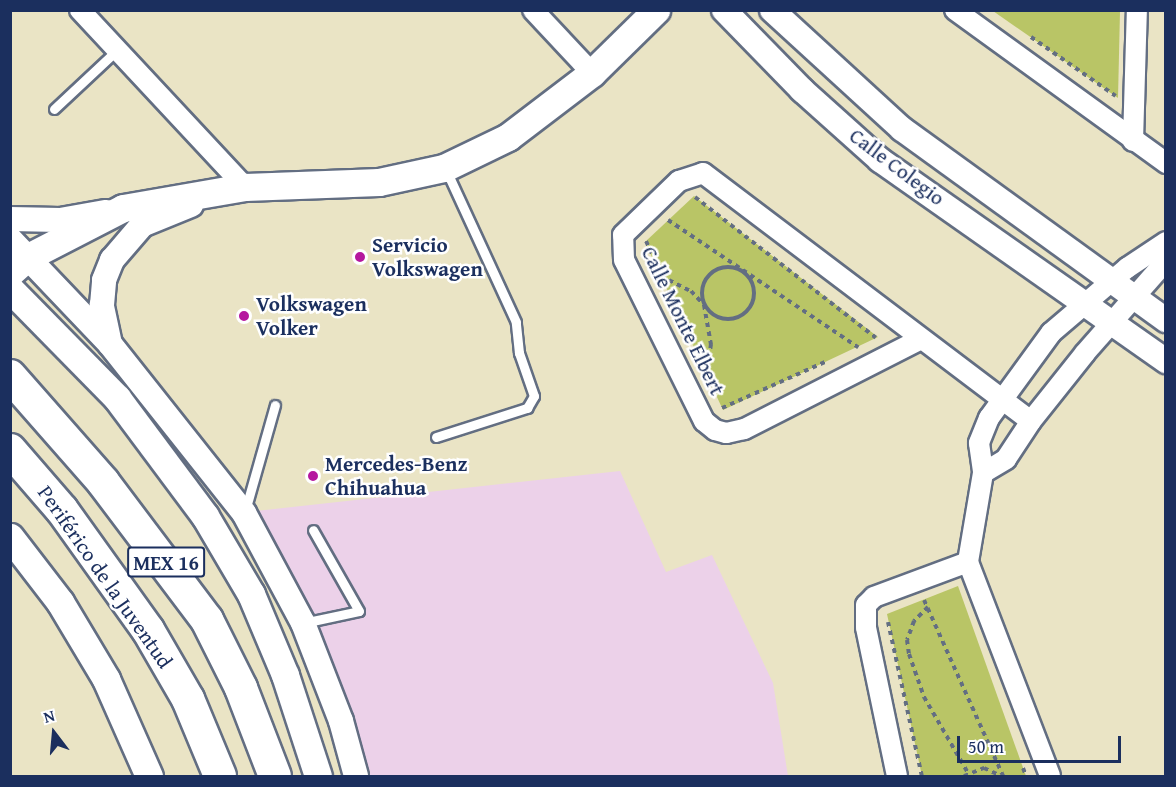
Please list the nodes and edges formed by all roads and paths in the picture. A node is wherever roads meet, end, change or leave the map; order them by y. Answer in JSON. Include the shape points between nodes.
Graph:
{"nodes":[{"id":1,"x":80,"y":10,"type":"edge"},
{"id":2,"x":533,"y":10,"type":"edge"},
{"id":3,"x":656,"y":10,"type":"edge"},
{"id":4,"x":724,"y":10,"type":"edge"},
{"id":5,"x":772,"y":10,"type":"edge"},
{"id":6,"x":955,"y":10,"type":"edge"},
{"id":7,"x":1137,"y":10,"type":"edge"},
{"id":8,"x":1022,"y":31,"type":"dead end"},
{"id":9,"x":117,"y":50,"type":"junction"},
{"id":10,"x":592,"y":73,"type":"junction"},
{"id":11,"x":1118,"y":87,"type":"dead end"},
{"id":12,"x":54,"y":109,"type":"dead end"},
{"id":13,"x":1133,"y":141,"type":"junction"},
{"id":14,"x":1166,"y":163,"type":"edge"},
{"id":15,"x":444,"y":168,"type":"junction"},
{"id":16,"x":245,"y":187,"type":"junction"},
{"id":17,"x":687,"y":202,"type":"dead end"},
{"id":18,"x":123,"y":208,"type":"junction"},
{"id":19,"x":673,"y":215,"type":"dead end"},
{"id":20,"x":10,"y":219,"type":"edge"},
{"id":21,"x":666,"y":222,"type":"junction"},
{"id":22,"x":659,"y":228,"type":"dead end"},
{"id":23,"x":652,"y":235,"type":"dead end"},
{"id":24,"x":1166,"y":242,"type":"edge"},
{"id":25,"x":16,"y":256,"type":"edge"},
{"id":26,"x":1166,"y":261,"type":"edge"},
{"id":27,"x":661,"y":276,"type":"junction"},
{"id":28,"x":1113,"y":281,"type":"junction"},
{"id":29,"x":10,"y":289,"type":"edge"},
{"id":30,"x":1136,"y":298,"type":"junction"},
{"id":31,"x":1087,"y":303,"type":"junction"},
{"id":32,"x":704,"y":305,"type":"junction"},
{"id":33,"x":1166,"y":320,"type":"edge"},
{"id":34,"x":1113,"y":322,"type":"junction"},
{"id":35,"x":921,"y":339,"type":"junction"},
{"id":36,"x":110,"y":344,"type":"junction"},
{"id":37,"x":858,"y":347,"type":"junction"},
{"id":38,"x":848,"y":352,"type":"dead end"},
{"id":39,"x":827,"y":361,"type":"dead end"},
{"id":40,"x":1166,"y":361,"type":"edge"},
{"id":41,"x":707,"y":374,"type":"junction"},
{"id":42,"x":10,"y":376,"type":"edge"},
{"id":43,"x":1003,"y":398,"type":"junction"},
{"id":44,"x":275,"y":405,"type":"dead end"},
{"id":45,"x":1031,"y":421,"type":"junction"},
{"id":46,"x":436,"y":437,"type":"dead end"},
{"id":47,"x":10,"y":450,"type":"edge"},
{"id":48,"x":983,"y":473,"type":"junction"},
{"id":49,"x":244,"y":513,"type":"junction"},
{"id":50,"x":313,"y":530,"type":"dead end"},
{"id":51,"x":10,"y":537,"type":"edge"},
{"id":52,"x":968,"y":562,"type":"junction"},
{"id":53,"x":933,"y":596,"type":"dead end"},
{"id":54,"x":924,"y":600,"type":"junction"},
{"id":55,"x":915,"y":603,"type":"dead end"},
{"id":56,"x":928,"y":607,"type":"junction"},
{"id":57,"x":887,"y":614,"type":"dead end"},
{"id":58,"x":303,"y":623,"type":"junction"},
{"id":59,"x":1022,"y":765,"type":"dead end"},
{"id":60,"x":966,"y":775,"type":"edge"},
{"id":61,"x":149,"y":777,"type":"edge"},
{"id":62,"x":220,"y":777,"type":"edge"},
{"id":63,"x":275,"y":777,"type":"edge"},
{"id":64,"x":318,"y":777,"type":"edge"},
{"id":65,"x":356,"y":777,"type":"edge"},
{"id":66,"x":897,"y":777,"type":"edge"},
{"id":67,"x":922,"y":777,"type":"edge"},
{"id":68,"x":1003,"y":777,"type":"edge"},
{"id":69,"x":1026,"y":777,"type":"edge"},
{"id":70,"x":1050,"y":777,"type":"edge"}],
"edges":[{"from":1,"to":9,"type":"street"},
{"from":2,"to":10,"type":"street"},
{"from":3,"to":10,"type":"main road"},
{"from":4,"to":31,"type":"street","name":"Calle Colegio","via":[[802,90],[880,160]]},
{"from":5,"to":28,"type":"street","name":"Calle Colegio","via":[[902,129]]},
{"from":6,"to":13,"type":"street"},
{"from":7,"to":13,"type":"street"},
{"from":8,"to":11,"type":"path","via":[[1118,98]]},
{"from":9,"to":12,"type":"lane"},
{"from":9,"to":16,"type":"street"},
{"from":10,"to":15,"type":"main road","via":[[508,137]]},
{"from":13,"to":14,"type":"street"},
{"from":15,"to":16,"type":"main road","via":[[379,182]]},
{"from":15,"to":46,"type":"lane","via":[[516,322],[519,353],[534,396],[526,408]]},
{"from":16,"to":18,"type":"main road"},
{"from":16,"to":36,"type":"street","via":[[162,215],[142,225],[126,240],[104,280],[102,305]]},
{"from":17,"to":37,"type":"path","via":[[694,196],[878,337]]},
{"from":18,"to":20,"type":"street","via":[[60,220]]},
{"from":18,"to":25,"type":"main road"},
{"from":19,"to":21,"type":"path"},
{"from":21,"to":22,"type":"path"},
{"from":21,"to":37,"type":"path"},
{"from":23,"to":27,"type":"path","via":[[645,242]]},
{"from":24,"to":28,"type":"street"},
{"from":25,"to":36,"type":"street"},
{"from":26,"to":30,"type":"street"},
{"from":27,"to":32,"type":"path","via":[[691,291]]},
{"from":27,"to":41,"type":"path"},
{"from":28,"to":30,"type":"street","name":"Calle Colegio"},
{"from":28,"to":31,"type":"street"},
{"from":29,"to":64,"type":"main road","via":[[117,398],[205,516],[251,594],[285,675]]},
{"from":30,"to":33,"type":"street","name":"Calle Colegio"},
{"from":30,"to":34,"type":"street"},
{"from":31,"to":34,"type":"street","name":"Calle Colegio"},
{"from":31,"to":43,"type":"street","via":[[1051,333]]},
{"from":32,"to":32,"type":"path","via":[[717,318],[735,319],[750,309],[754,285],[737,268],[720,268],[706,279]]},
{"from":32,"to":41,"type":"path","via":[[711,344]]},
{"from":34,"to":40,"type":"street","name":"Calle Colegio"},
{"from":34,"to":45,"type":"street"},
{"from":35,"to":35,"type":"street","name":"Calle Monte Elbert","via":[[703,173],[679,181],[623,235],[624,260],[704,421],[715,430],[726,433],[744,429]]},
{"from":35,"to":43,"type":"street","name":"Calle Monte Elbert"},
{"from":36,"to":49,"type":"street"},
{"from":37,"to":38,"type":"path"},
{"from":39,"to":41,"type":"path","via":[[723,410]]},
{"from":42,"to":63,"type":"highway","number":"MEX 16","via":[[104,482],[207,620],[241,688]]},
{"from":43,"to":45,"type":"street","name":"Calle Monte Elbert"},
{"from":43,"to":48,"type":"street","via":[[988,418],[978,442]]},
{"from":44,"to":49,"type":"lane"},
{"from":45,"to":48,"type":"street","via":[[1006,459]]},
{"from":47,"to":62,"type":"highway","name":"Periférico de la Juventud","number":"MEX 16","via":[[62,510],[148,630],[189,699]]},
{"from":48,"to":52,"type":"street"},
{"from":49,"to":58,"type":"street"},
{"from":50,"to":58,"type":"lane","via":[[359,611]]},
{"from":51,"to":61,"type":"main road","via":[[60,602],[106,679]]},
{"from":52,"to":66,"type":"street","via":[[874,597],[866,605],[866,627]]},
{"from":52,"to":70,"type":"street"},
{"from":53,"to":54,"type":"path"},
{"from":54,"to":55,"type":"path"},
{"from":54,"to":56,"type":"path"},
{"from":56,"to":60,"type":"path","via":[[914,621],[907,640],[909,654],[924,697]]},
{"from":56,"to":68,"type":"path"},
{"from":57,"to":67,"type":"path"},
{"from":58,"to":65,"type":"street","via":[[341,721]]},
{"from":59,"to":69,"type":"path"},
{"from":60,"to":68,"type":"path","via":[[984,768]]}]}
